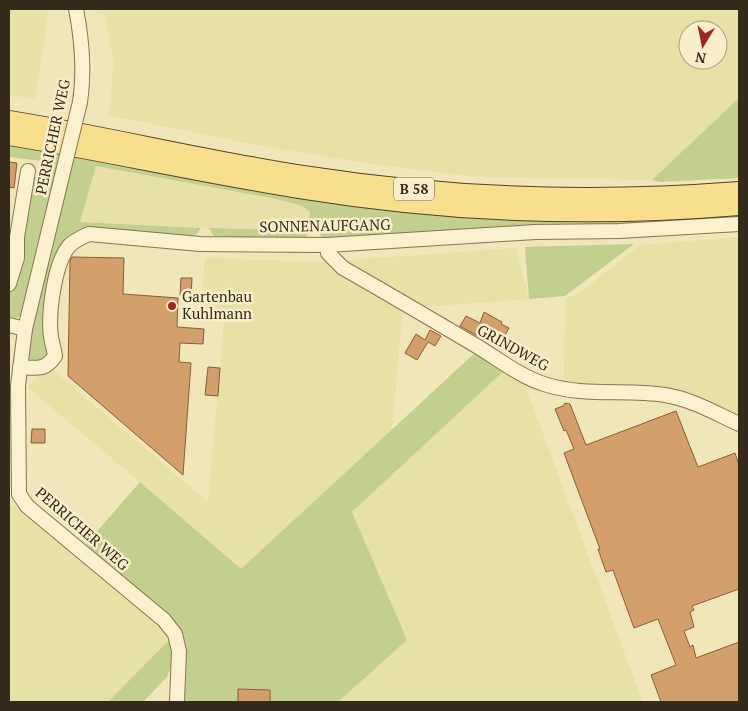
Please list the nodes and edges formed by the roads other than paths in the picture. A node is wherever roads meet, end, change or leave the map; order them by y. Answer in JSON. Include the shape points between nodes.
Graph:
{"nodes":[{"id":1,"x":76,"y":9,"type":"edge"},
{"id":2,"x":9,"y":120,"type":"edge"},
{"id":3,"x":9,"y":136,"type":"edge"},
{"id":4,"x":28,"y":171,"type":"dead end"},
{"id":5,"x":739,"y":191,"type":"edge"},
{"id":6,"x":739,"y":206,"type":"edge"},
{"id":7,"x":739,"y":224,"type":"edge"},
{"id":8,"x":13,"y":237,"type":"edge"},
{"id":9,"x":327,"y":245,"type":"junction"},
{"id":10,"x":9,"y":284,"type":"edge"},
{"id":11,"x":9,"y":325,"type":"edge"},
{"id":12,"x":25,"y":329,"type":"junction"},
{"id":13,"x":20,"y":368,"type":"junction"},
{"id":14,"x":739,"y":424,"type":"edge"},
{"id":15,"x":14,"y":496,"type":"edge"},
{"id":16,"x":177,"y":702,"type":"edge"}],
"edges":[{"from":1,"to":12,"type":"street","name":"PERRICHER WEG","bridge":true,"via":[[84,70],[80,102]]},
{"from":2,"to":5,"type":"main road","number":"B 58","via":[[308,176],[421,190],[575,198]]},
{"from":3,"to":6,"type":"main road","number":"B 58","via":[[305,190],[420,205],[576,212],[650,212]]},
{"from":4,"to":8,"type":"street","name":"PERRICHER WEG"},
{"from":7,"to":9,"type":"street","name":"SONNENAUFGANG"},
{"from":8,"to":10,"type":"street","name":"PERRICHER WEG","via":[[17,258]]},
{"from":9,"to":13,"type":"street","name":"SONNENAUFGANG","via":[[200,244],[89,234],[78,238],[63,257],[52,298],[51,336],[55,356],[50,364],[41,368]]},
{"from":9,"to":14,"type":"street","name":"GRINDWEG","via":[[328,253],[343,268],[523,376],[576,391],[674,396]]},
{"from":11,"to":12,"type":"street"},
{"from":12,"to":13,"type":"street","name":"PERRICHER WEG"},
{"from":13,"to":15,"type":"street","name":"PERRICHER WEG"},
{"from":15,"to":16,"type":"street","name":"PERRICHER WEG","via":[[170,627],[175,634],[178,651]]}]}
